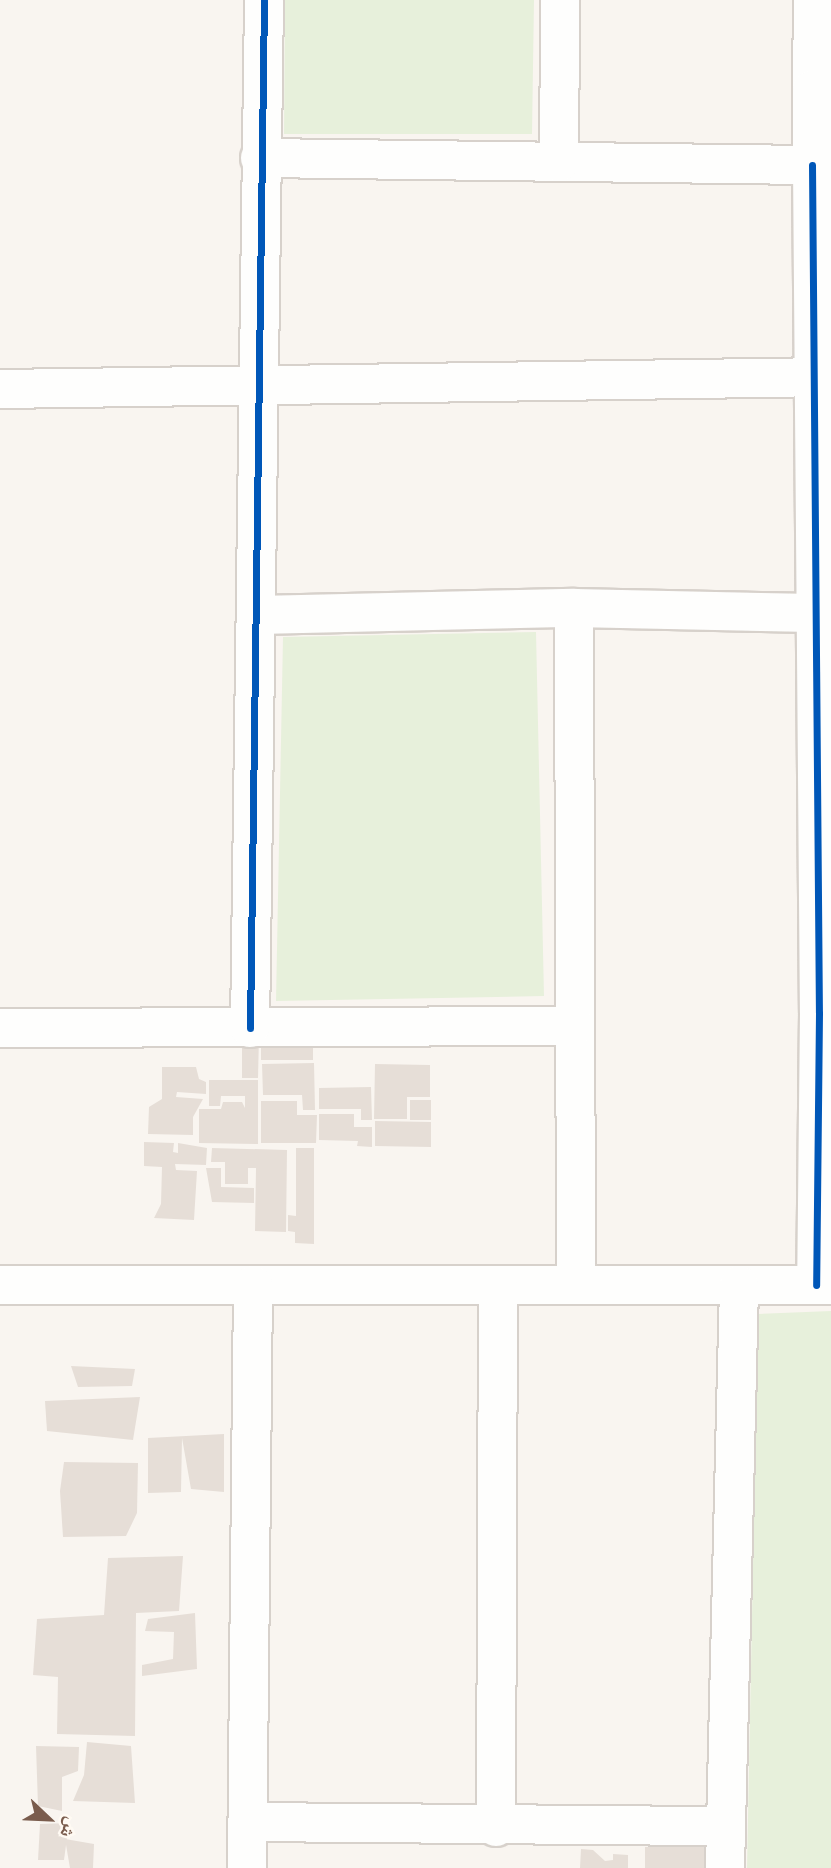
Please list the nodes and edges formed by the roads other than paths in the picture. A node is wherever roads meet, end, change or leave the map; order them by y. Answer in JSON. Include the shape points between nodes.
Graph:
{"nodes":[{"id":1,"x":264,"y":0,"type":"edge"},
{"id":2,"x":561,"y":0,"type":"edge"},
{"id":3,"x":813,"y":0,"type":"edge"},
{"id":4,"x":822,"y":90,"type":"edge"},
{"id":5,"x":260,"y":158,"type":"junction"},
{"id":6,"x":559,"y":162,"type":"junction"},
{"id":7,"x":811,"y":165,"type":"junction"},
{"id":8,"x":822,"y":377,"type":"edge"},
{"id":9,"x":261,"y":387,"type":"junction"},
{"id":10,"x":0,"y":389,"type":"edge"},
{"id":11,"x":573,"y":608,"type":"junction"},
{"id":12,"x":813,"y":613,"type":"junction"},
{"id":13,"x":258,"y":615,"type":"junction"},
{"id":14,"x":823,"y":769,"type":"edge"},
{"id":15,"x":825,"y":1013,"type":"edge"},
{"id":16,"x":575,"y":1026,"type":"junction"},
{"id":17,"x":0,"y":1028,"type":"edge"},
{"id":18,"x":250,"y":1028,"type":"junction"},
{"id":19,"x":0,"y":1285,"type":"edge"},
{"id":20,"x":253,"y":1285,"type":"junction"},
{"id":21,"x":498,"y":1285,"type":"junction"},
{"id":22,"x":576,"y":1285,"type":"junction"},
{"id":23,"x":739,"y":1285,"type":"junction"},
{"id":24,"x":823,"y":1285,"type":"edge"},
{"id":25,"x":248,"y":1822,"type":"junction"},
{"id":26,"x":725,"y":1826,"type":"junction"},
{"id":27,"x":496,"y":1827,"type":"junction"},
{"id":28,"x":247,"y":1868,"type":"edge"},
{"id":29,"x":725,"y":1868,"type":"edge"}],
"edges":[{"from":1,"to":5,"type":"street"},
{"from":2,"to":6,"type":"street"},
{"from":3,"to":4,"type":"street"},
{"from":4,"to":7,"type":"street"},
{"from":5,"to":6,"type":"street"},
{"from":5,"to":9,"type":"street"},
{"from":6,"to":7,"type":"street"},
{"from":7,"to":8,"type":"street"},
{"from":8,"to":9,"type":"street"},
{"from":8,"to":12,"type":"street"},
{"from":9,"to":10,"type":"street"},
{"from":9,"to":13,"type":"street"},
{"from":11,"to":12,"type":"street"},
{"from":11,"to":13,"type":"street"},
{"from":11,"to":16,"type":"street"},
{"from":12,"to":14,"type":"street"},
{"from":13,"to":18,"type":"street"},
{"from":14,"to":15,"type":"street"},
{"from":15,"to":24,"type":"street"},
{"from":16,"to":18,"type":"street"},
{"from":16,"to":22,"type":"street"},
{"from":17,"to":18,"type":"street"},
{"from":19,"to":20,"type":"street"},
{"from":20,"to":21,"type":"street"},
{"from":20,"to":25,"type":"street"},
{"from":21,"to":22,"type":"street"},
{"from":21,"to":27,"type":"street"},
{"from":22,"to":23,"type":"street"},
{"from":23,"to":24,"type":"street"},
{"from":23,"to":26,"type":"street"},
{"from":25,"to":27,"type":"street"},
{"from":25,"to":28,"type":"street"},
{"from":26,"to":27,"type":"street"},
{"from":26,"to":29,"type":"street"}]}
